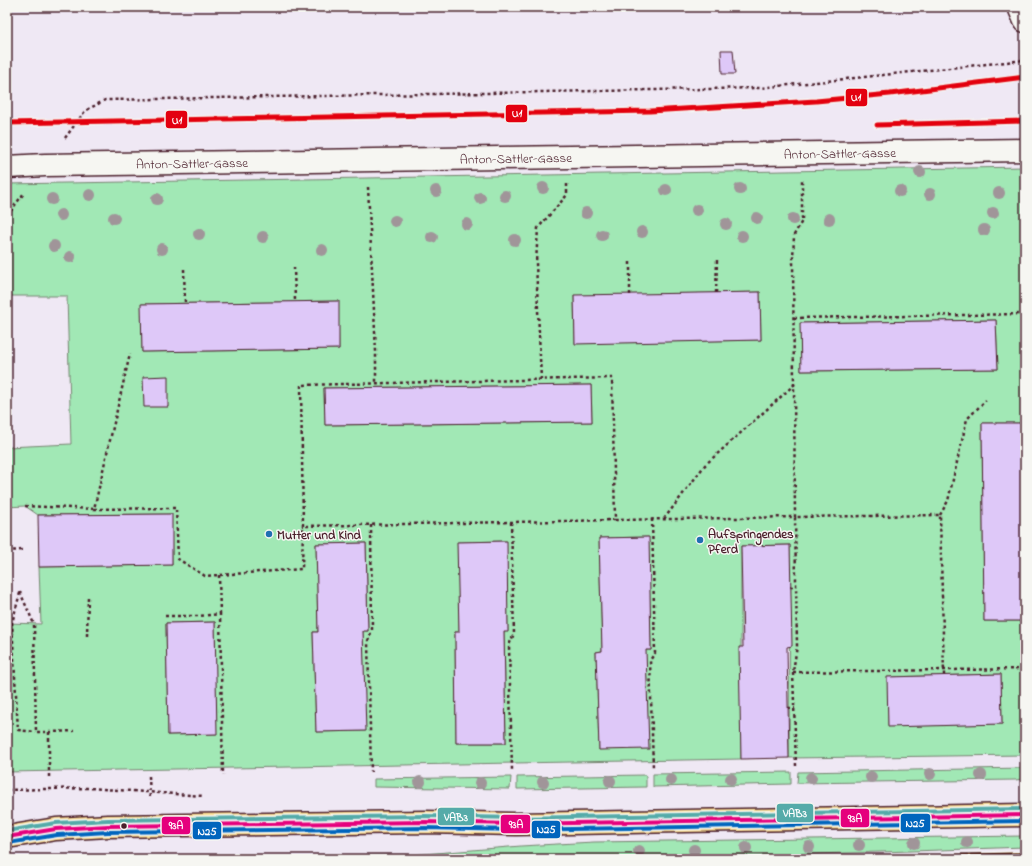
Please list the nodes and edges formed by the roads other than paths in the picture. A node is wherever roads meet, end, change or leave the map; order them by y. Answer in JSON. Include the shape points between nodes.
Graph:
{"nodes":[{"id":1,"x":1019,"y":7,"type":"edge"},
{"id":2,"x":1025,"y":21,"type":"edge"},
{"id":3,"x":1025,"y":150,"type":"edge"},
{"id":4,"x":7,"y":167,"type":"edge"},
{"id":5,"x":1025,"y":815,"type":"edge"},
{"id":6,"x":7,"y":837,"type":"edge"}],
"edges":[{"from":1,"to":2,"type":"street"},
{"from":3,"to":4,"type":"street","name":"Anton-Sattler-Gasse"},
{"from":5,"to":6,"type":"main road","via":[[516,824],[426,822],[108,826],[56,829]]}]}
